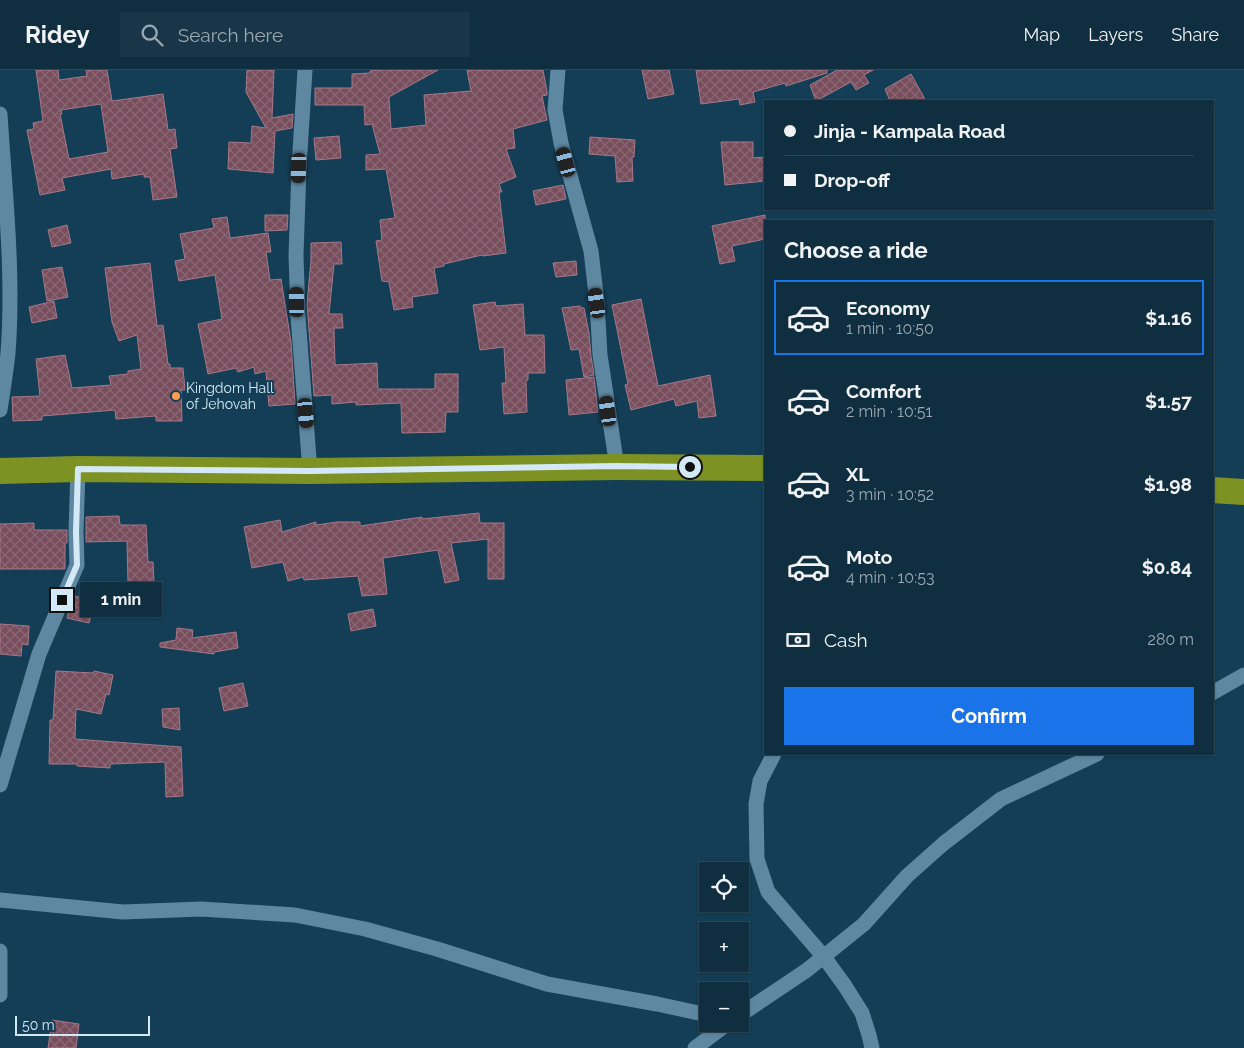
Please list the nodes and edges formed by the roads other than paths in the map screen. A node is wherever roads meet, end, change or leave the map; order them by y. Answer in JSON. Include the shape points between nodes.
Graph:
{"nodes":[{"id":1,"x":305,"y":70,"type":"edge"},
{"id":2,"x":558,"y":70,"type":"edge"},
{"id":3,"x":0,"y":114,"type":"edge"},
{"id":4,"x":0,"y":410,"type":"edge"},
{"id":5,"x":616,"y":466,"type":"junction"},
{"id":6,"x":78,"y":469,"type":"junction"},
{"id":7,"x":0,"y":471,"type":"edge"},
{"id":8,"x":310,"y":471,"type":"junction"},
{"id":9,"x":764,"y":472,"type":"edge"},
{"id":10,"x":1214,"y":490,"type":"edge"},
{"id":11,"x":1244,"y":492,"type":"edge"},
{"id":12,"x":1244,"y":675,"type":"edge"},
{"id":13,"x":1214,"y":692,"type":"edge"},
{"id":14,"x":773,"y":755,"type":"edge"},
{"id":15,"x":1095,"y":755,"type":"edge"},
{"id":16,"x":0,"y":785,"type":"edge"},
{"id":17,"x":0,"y":900,"type":"edge"},
{"id":18,"x":0,"y":951,"type":"edge"},
{"id":19,"x":824,"y":957,"type":"junction"},
{"id":20,"x":0,"y":995,"type":"edge"},
{"id":21,"x":749,"y":1009,"type":"edge"},
{"id":22,"x":699,"y":1013,"type":"edge"},
{"id":23,"x":716,"y":1032,"type":"edge"},
{"id":24,"x":695,"y":1048,"type":"edge"},
{"id":25,"x":872,"y":1048,"type":"edge"}],
"edges":[{"from":1,"to":8,"type":"street","via":[[296,255]]},
{"from":2,"to":5,"type":"street","via":[[555,110],[591,251],[600,355]]},
{"from":3,"to":4,"type":"street","via":[[10,298],[8,354]]},
{"from":5,"to":8,"type":"highway"},
{"from":5,"to":9,"type":"highway"},
{"from":6,"to":7,"type":"highway"},
{"from":6,"to":8,"type":"highway"},
{"from":6,"to":16,"type":"street","via":[[77,565],[39,654]]},
{"from":10,"to":11,"type":"highway"},
{"from":12,"to":13,"type":"street"},
{"from":14,"to":19,"type":"street","via":[[760,781],[756,804],[757,858],[768,892]]},
{"from":15,"to":19,"type":"street","via":[[1001,799],[907,876],[864,924]]},
{"from":17,"to":22,"type":"street","via":[[123,912],[201,909],[295,915],[365,929],[547,984]]},
{"from":18,"to":20,"type":"street"},
{"from":19,"to":21,"type":"street"},
{"from":19,"to":25,"type":"street","via":[[862,1013]]},
{"from":23,"to":24,"type":"street"}]}
